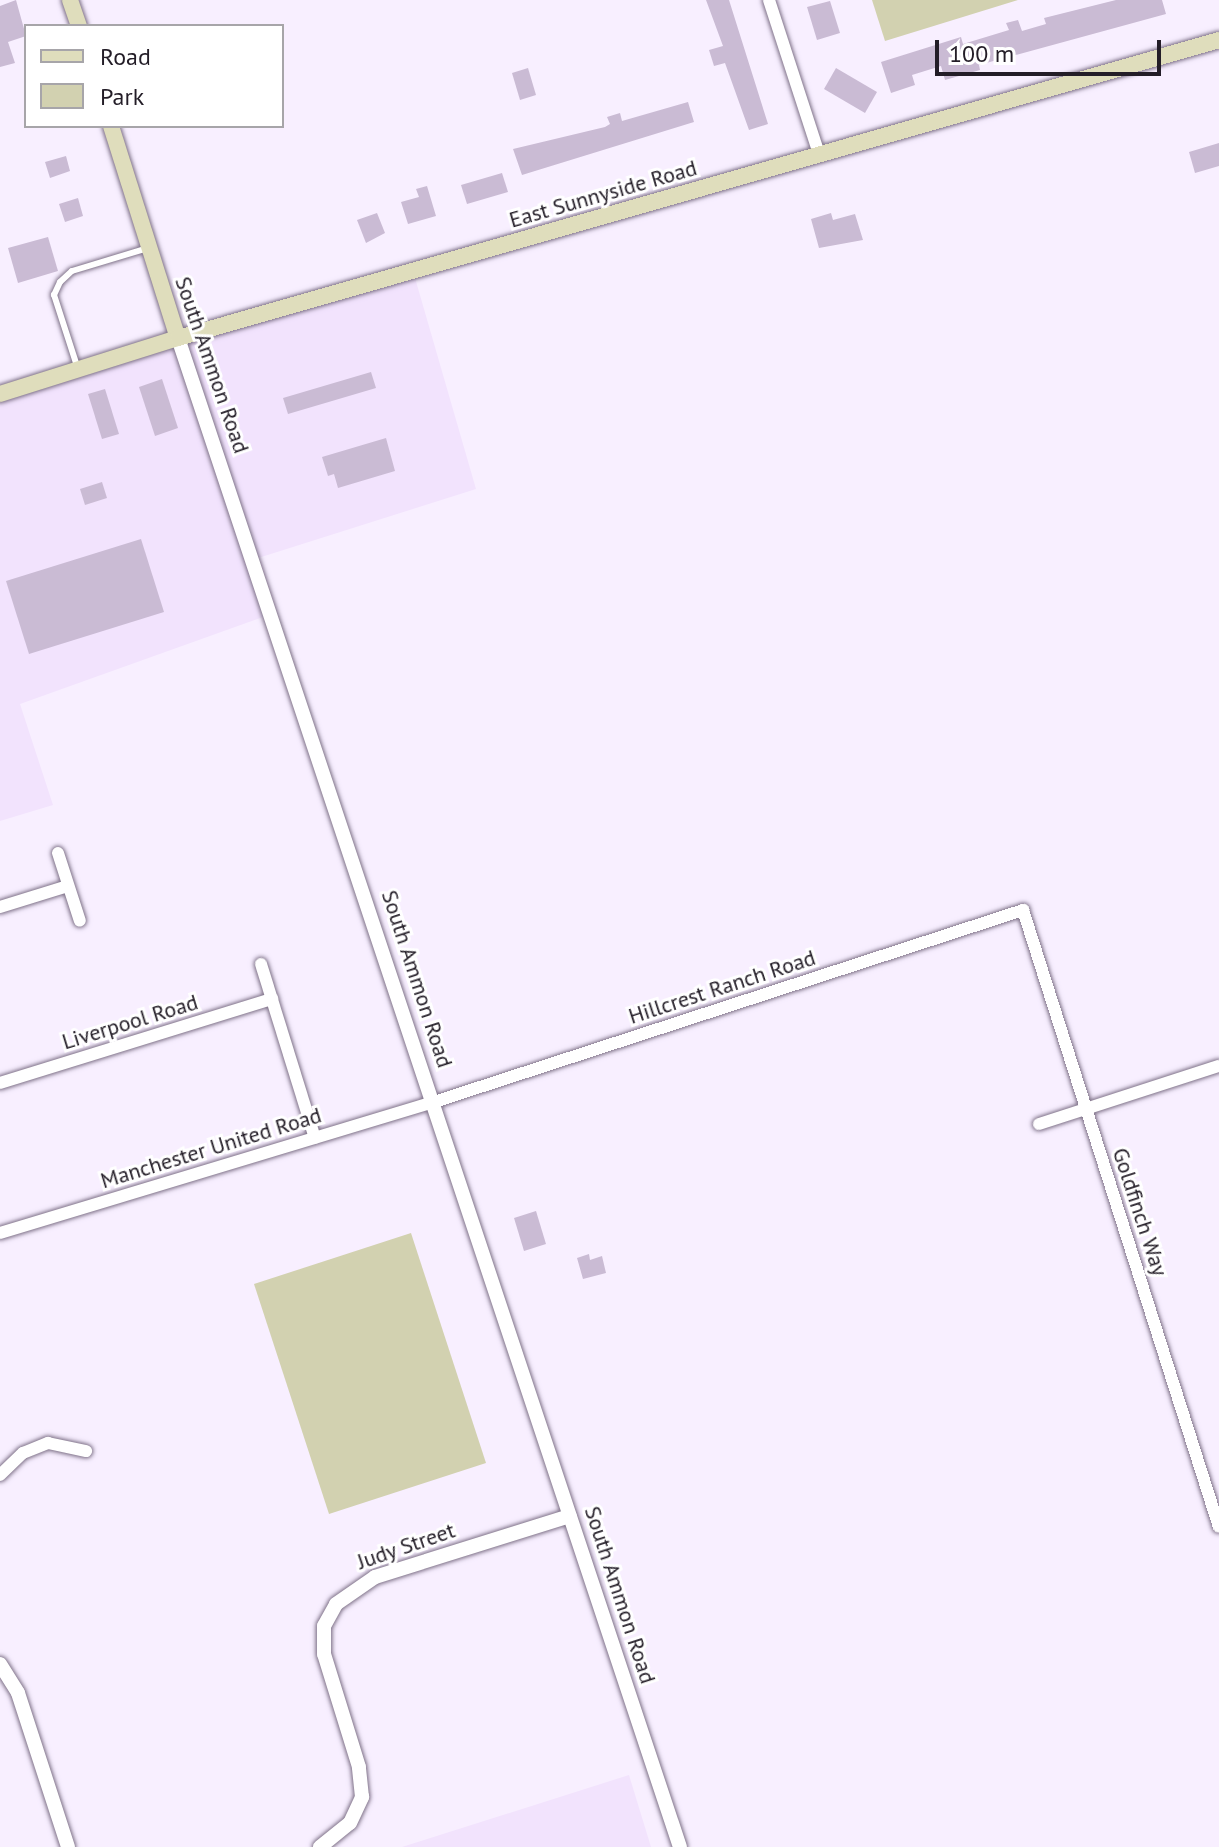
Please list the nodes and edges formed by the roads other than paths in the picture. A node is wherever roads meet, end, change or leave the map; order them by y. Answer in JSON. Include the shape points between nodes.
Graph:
{"nodes":[{"id":1,"x":70,"y":0,"type":"edge"},
{"id":2,"x":769,"y":0,"type":"edge"},
{"id":3,"x":78,"y":24,"type":"edge"},
{"id":4,"x":1219,"y":40,"type":"edge"},
{"id":5,"x":112,"y":128,"type":"edge"},
{"id":6,"x":819,"y":154,"type":"junction"},
{"id":7,"x":149,"y":247,"type":"junction"},
{"id":8,"x":178,"y":338,"type":"junction"},
{"id":9,"x":78,"y":370,"type":"junction"},
{"id":10,"x":0,"y":394,"type":"edge"},
{"id":11,"x":58,"y":853,"type":"dead end"},
{"id":12,"x":68,"y":886,"type":"junction"},
{"id":13,"x":0,"y":907,"type":"edge"},
{"id":14,"x":1023,"y":910,"type":"joint"},
{"id":15,"x":80,"y":921,"type":"dead end"},
{"id":16,"x":261,"y":964,"type":"dead end"},
{"id":17,"x":272,"y":999,"type":"junction"},
{"id":18,"x":1219,"y":1066,"type":"edge"},
{"id":19,"x":0,"y":1083,"type":"edge"},
{"id":20,"x":434,"y":1102,"type":"junction"},
{"id":21,"x":1086,"y":1109,"type":"junction"},
{"id":22,"x":1039,"y":1124,"type":"dead end"},
{"id":23,"x":315,"y":1138,"type":"junction"},
{"id":24,"x":0,"y":1233,"type":"edge"},
{"id":25,"x":86,"y":1451,"type":"dead end"},
{"id":26,"x":0,"y":1475,"type":"edge"},
{"id":27,"x":570,"y":1516,"type":"junction"},
{"id":28,"x":1219,"y":1527,"type":"edge"},
{"id":29,"x":0,"y":1664,"type":"edge"},
{"id":30,"x":68,"y":1847,"type":"edge"},
{"id":31,"x":320,"y":1847,"type":"edge"},
{"id":32,"x":680,"y":1847,"type":"edge"}],
"edges":[{"from":1,"to":3,"type":"main road"},
{"from":2,"to":6,"type":"street"},
{"from":4,"to":6,"type":"main road","name":"East Sunnyside Road"},
{"from":5,"to":7,"type":"main road","name":"South Ammon Road"},
{"from":6,"to":8,"type":"main road","name":"East Sunnyside Road"},
{"from":7,"to":8,"type":"main road","name":"South Ammon Road"},
{"from":7,"to":9,"type":"lane","via":[[72,271],[60,282],[54,295]]},
{"from":8,"to":9,"type":"main road","name":"East Sunnyside Road"},
{"from":8,"to":20,"type":"street","name":"South Ammon Road"},
{"from":9,"to":10,"type":"main road","name":"East Sunnyside Road"},
{"from":11,"to":12,"type":"street"},
{"from":12,"to":13,"type":"street"},
{"from":12,"to":15,"type":"street"},
{"from":14,"to":20,"type":"street","name":"Hillcrest Ranch Road"},
{"from":14,"to":21,"type":"street","name":"Goldfinch Way"},
{"from":16,"to":17,"type":"street"},
{"from":17,"to":19,"type":"street","name":"Liverpool Road"},
{"from":17,"to":23,"type":"street"},
{"from":18,"to":21,"type":"street"},
{"from":20,"to":23,"type":"street","name":"Manchester United Road"},
{"from":20,"to":27,"type":"street","name":"South Ammon Road"},
{"from":21,"to":22,"type":"street"},
{"from":21,"to":28,"type":"street","name":"Goldfinch Way"},
{"from":23,"to":24,"type":"street","name":"Manchester United Road"},
{"from":25,"to":26,"type":"street","via":[[48,1443],[23,1453]]},
{"from":27,"to":31,"type":"street","name":"Judy Street","via":[[375,1577],[336,1604],[324,1626],[324,1654],[359,1767],[362,1797],[350,1823]]},
{"from":27,"to":32,"type":"street","name":"South Ammon Road"},
{"from":29,"to":30,"type":"street","via":[[18,1693]]}]}
